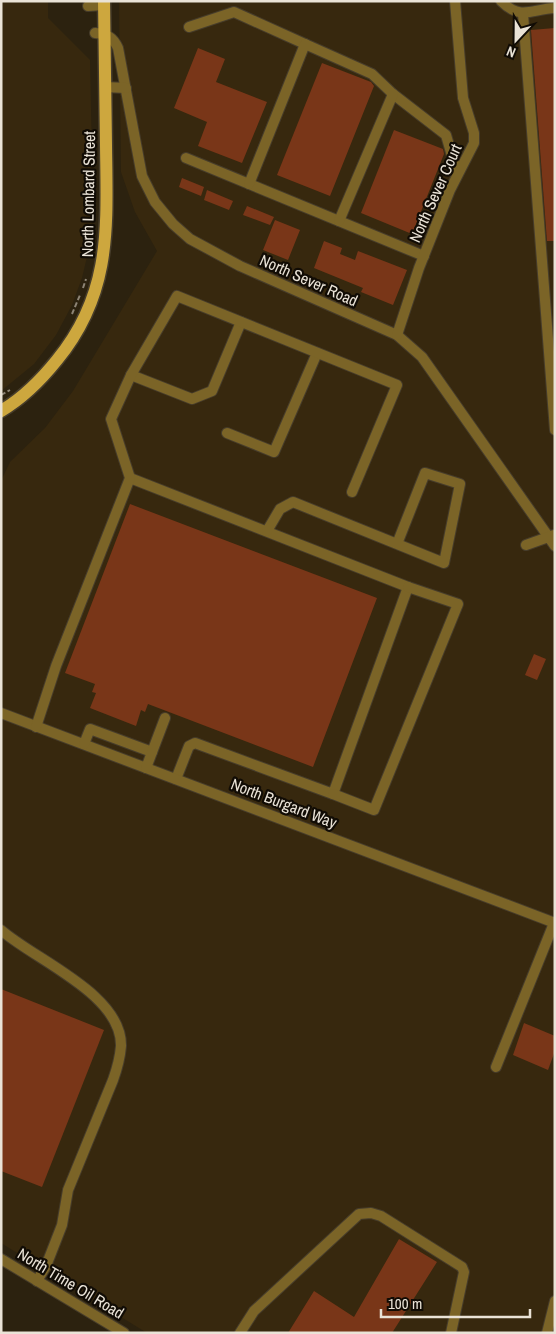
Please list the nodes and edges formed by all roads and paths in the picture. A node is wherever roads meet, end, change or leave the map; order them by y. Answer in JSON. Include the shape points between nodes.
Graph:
{"nodes":[{"id":1,"x":455,"y":1,"type":"edge"},
{"id":2,"x":501,"y":1,"type":"edge"},
{"id":3,"x":104,"y":3,"type":"edge"},
{"id":4,"x":88,"y":6,"type":"dead end"},
{"id":5,"x":555,"y":8,"type":"edge"},
{"id":6,"x":523,"y":14,"type":"junction"},
{"id":7,"x":189,"y":27,"type":"dead end"},
{"id":8,"x":100,"y":33,"type":"junction"},
{"id":9,"x":305,"y":44,"type":"junction"},
{"id":10,"x":105,"y":88,"type":"junction"},
{"id":11,"x":126,"y":88,"type":"junction"},
{"id":12,"x":394,"y":94,"type":"junction"},
{"id":13,"x":186,"y":158,"type":"dead end"},
{"id":14,"x":457,"y":173,"type":"junction"},
{"id":15,"x":249,"y":184,"type":"junction"},
{"id":16,"x":339,"y":221,"type":"junction"},
{"id":17,"x":424,"y":256,"type":"junction"},
{"id":18,"x":544,"y":272,"type":"junction"},
{"id":19,"x":555,"y":273,"type":"edge"},
{"id":20,"x":87,"y":274,"type":"dead end"},
{"id":21,"x":70,"y":319,"type":"dead end"},
{"id":22,"x":241,"y":322,"type":"junction"},
{"id":23,"x":396,"y":334,"type":"junction"},
{"id":24,"x":317,"y":353,"type":"junction"},
{"id":25,"x":131,"y":375,"type":"junction"},
{"id":26,"x":15,"y":388,"type":"dead end"},
{"id":27,"x":1,"y":395,"type":"edge"},
{"id":28,"x":1,"y":411,"type":"edge"},
{"id":29,"x":555,"y":430,"type":"edge"},
{"id":30,"x":227,"y":433,"type":"dead end"},
{"id":31,"x":130,"y":478,"type":"junction"},
{"id":32,"x":352,"y":492,"type":"dead end"},
{"id":33,"x":267,"y":532,"type":"junction"},
{"id":34,"x":553,"y":540,"type":"edge"},
{"id":35,"x":397,"y":544,"type":"junction"},
{"id":36,"x":526,"y":546,"type":"dead end"},
{"id":37,"x":408,"y":587,"type":"junction"},
{"id":38,"x":1,"y":713,"type":"edge"},
{"id":39,"x":165,"y":718,"type":"dead end"},
{"id":40,"x":36,"y":727,"type":"junction"},
{"id":41,"x":84,"y":744,"type":"junction"},
{"id":42,"x":152,"y":752,"type":"junction"},
{"id":43,"x":146,"y":768,"type":"junction"},
{"id":44,"x":176,"y":779,"type":"junction"},
{"id":45,"x":334,"y":794,"type":"junction"},
{"id":46,"x":554,"y":923,"type":"edge"},
{"id":47,"x":1,"y":930,"type":"edge"},
{"id":48,"x":496,"y":1067,"type":"dead end"},
{"id":49,"x":1,"y":1259,"type":"edge"},
{"id":50,"x":38,"y":1281,"type":"junction"},
{"id":51,"x":555,"y":1301,"type":"edge"},
{"id":52,"x":124,"y":1333,"type":"edge"},
{"id":53,"x":240,"y":1333,"type":"edge"},
{"id":54,"x":451,"y":1333,"type":"edge"},
{"id":55,"x":547,"y":1333,"type":"edge"}],
"edges":[{"from":1,"to":14,"type":"street","name":"North Sever Court","via":[[463,98],[474,133],[474,143]]},
{"from":2,"to":6,"type":"street"},
{"from":3,"to":4,"type":"street"},
{"from":3,"to":8,"type":"main road","name":"North Lombard Street"},
{"from":5,"to":6,"type":"street"},
{"from":6,"to":18,"type":"street"},
{"from":7,"to":9,"type":"street","via":[[234,12]]},
{"from":8,"to":10,"type":"main road","name":"North Lombard Street"},
{"from":8,"to":11,"type":"street","name":"North Sever Road","via":[[111,38],[118,48]]},
{"from":9,"to":12,"type":"street","via":[[372,74]]},
{"from":9,"to":15,"type":"street"},
{"from":10,"to":11,"type":"street"},
{"from":10,"to":28,"type":"main road","name":"North Lombard Street","via":[[107,227],[99,280],[86,317],[62,354],[29,391]]},
{"from":11,"to":23,"type":"street","name":"North Sever Road","via":[[142,176],[155,202],[173,224],[190,239],[240,266]]},
{"from":12,"to":14,"type":"street","via":[[446,135]]},
{"from":12,"to":16,"type":"street"},
{"from":13,"to":15,"type":"street"},
{"from":14,"to":17,"type":"street","name":"North Sever Court"},
{"from":15,"to":16,"type":"street"},
{"from":16,"to":17,"type":"street"},
{"from":17,"to":23,"type":"street","name":"North Sever Court"},
{"from":18,"to":19,"type":"street"},
{"from":18,"to":29,"type":"street"},
{"from":20,"to":21,"type":"path","name":"North Lombard Street"},
{"from":22,"to":24,"type":"street"},
{"from":22,"to":25,"type":"street","via":[[177,296]]},
{"from":22,"to":25,"type":"street","via":[[212,391],[192,399]]},
{"from":23,"to":34,"type":"street","name":"North Sever Road","via":[[422,357]]},
{"from":24,"to":30,"type":"street","via":[[274,452]]},
{"from":24,"to":32,"type":"street","via":[[397,386]]},
{"from":25,"to":31,"type":"street","via":[[111,419]]},
{"from":26,"to":27,"type":"path"},
{"from":31,"to":33,"type":"street"},
{"from":31,"to":40,"type":"street","via":[[56,666]]},
{"from":33,"to":35,"type":"street","via":[[280,509],[293,502]]},
{"from":33,"to":37,"type":"street"},
{"from":34,"to":36,"type":"street"},
{"from":35,"to":35,"type":"street","via":[[444,563],[460,484],[425,473]]},
{"from":37,"to":45,"type":"street"},
{"from":37,"to":45,"type":"street","via":[[458,604],[374,810]]},
{"from":38,"to":40,"type":"street","name":"North Burgard Way"},
{"from":39,"to":42,"type":"street"},
{"from":40,"to":41,"type":"street","name":"North Burgard Way"},
{"from":41,"to":42,"type":"street","via":[[90,729]]},
{"from":41,"to":43,"type":"street","name":"North Burgard Way"},
{"from":42,"to":43,"type":"street"},
{"from":43,"to":44,"type":"street","name":"North Burgard Way"},
{"from":44,"to":45,"type":"street","via":[[189,746],[196,743]]},
{"from":44,"to":46,"type":"street","name":"North Burgard Way"},
{"from":46,"to":48,"type":"street"},
{"from":47,"to":50,"type":"street","via":[[93,995],[113,1020],[121,1045],[113,1080],[68,1190],[62,1225]]},
{"from":49,"to":50,"type":"street","name":"North Time Oil Road"},
{"from":50,"to":52,"type":"street","name":"North Time Oil Road"},
{"from":51,"to":55,"type":"street"},
{"from":53,"to":54,"type":"street","via":[[254,1311],[359,1214],[371,1213],[462,1266],[464,1272]]}]}
